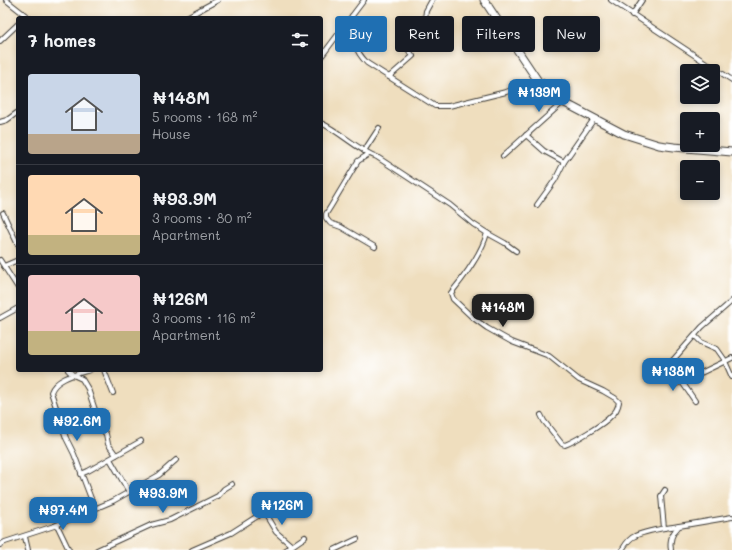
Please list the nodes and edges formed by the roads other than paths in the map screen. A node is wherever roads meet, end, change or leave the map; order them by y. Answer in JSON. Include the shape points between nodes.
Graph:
{"nodes":[{"id":1,"x":6,"y":0,"type":"edge"},
{"id":2,"x":218,"y":0,"type":"edge"},
{"id":3,"x":364,"y":0,"type":"edge"},
{"id":4,"x":432,"y":0,"type":"edge"},
{"id":5,"x":484,"y":0,"type":"edge"},
{"id":6,"x":611,"y":0,"type":"edge"},
{"id":7,"x":642,"y":0,"type":"edge"},
{"id":8,"x":632,"y":14,"type":"junction"},
{"id":9,"x":25,"y":16,"type":"edge"},
{"id":10,"x":189,"y":16,"type":"edge"},
{"id":11,"x":352,"y":16,"type":"edge"},
{"id":12,"x":425,"y":16,"type":"edge"},
{"id":13,"x":16,"y":26,"type":"edge"},
{"id":14,"x":335,"y":38,"type":"edge"},
{"id":15,"x":0,"y":41,"type":"edge"},
{"id":16,"x":358,"y":52,"type":"edge"},
{"id":17,"x":410,"y":52,"type":"edge"},
{"id":18,"x":323,"y":53,"type":"edge"},
{"id":19,"x":389,"y":77,"type":"junction"},
{"id":20,"x":732,"y":80,"type":"edge"},
{"id":21,"x":538,"y":81,"type":"junction"},
{"id":22,"x":563,"y":102,"type":"junction"},
{"id":23,"x":16,"y":113,"type":"edge"},
{"id":24,"x":594,"y":119,"type":"junction"},
{"id":25,"x":0,"y":122,"type":"edge"},
{"id":26,"x":323,"y":125,"type":"edge"},
{"id":27,"x":379,"y":128,"type":"dead end"},
{"id":28,"x":526,"y":135,"type":"junction"},
{"id":29,"x":364,"y":151,"type":"junction"},
{"id":30,"x":732,"y":152,"type":"edge"},
{"id":31,"x":369,"y":154,"type":"junction"},
{"id":32,"x":503,"y":156,"type":"dead end"},
{"id":33,"x":564,"y":162,"type":"junction"},
{"id":34,"x":537,"y":205,"type":"dead end"},
{"id":35,"x":3,"y":213,"type":"dead end"},
{"id":36,"x":487,"y":233,"type":"junction"},
{"id":37,"x":16,"y":241,"type":"edge"},
{"id":38,"x":375,"y":247,"type":"dead end"},
{"id":39,"x":516,"y":251,"type":"dead end"},
{"id":40,"x":0,"y":260,"type":"edge"},
{"id":41,"x":16,"y":261,"type":"edge"},
{"id":42,"x":4,"y":266,"type":"junction"},
{"id":43,"x":16,"y":285,"type":"edge"},
{"id":44,"x":732,"y":301,"type":"edge"},
{"id":45,"x":16,"y":309,"type":"edge"},
{"id":46,"x":0,"y":318,"type":"edge"},
{"id":47,"x":695,"y":336,"type":"junction"},
{"id":48,"x":732,"y":358,"type":"edge"},
{"id":49,"x":725,"y":362,"type":"junction"},
{"id":50,"x":70,"y":372,"type":"edge"},
{"id":51,"x":83,"y":372,"type":"edge"},
{"id":52,"x":105,"y":372,"type":"edge"},
{"id":53,"x":73,"y":375,"type":"junction"},
{"id":54,"x":732,"y":377,"type":"edge"},
{"id":55,"x":682,"y":382,"type":"junction"},
{"id":56,"x":113,"y":393,"type":"dead end"},
{"id":57,"x":695,"y":401,"type":"dead end"},
{"id":58,"x":541,"y":415,"type":"dead end"},
{"id":59,"x":141,"y":441,"type":"dead end"},
{"id":60,"x":116,"y":455,"type":"junction"},
{"id":61,"x":110,"y":459,"type":"junction"},
{"id":62,"x":176,"y":460,"type":"dead end"},
{"id":63,"x":81,"y":474,"type":"junction"},
{"id":64,"x":232,"y":484,"type":"dead end"},
{"id":65,"x":665,"y":490,"type":"dead end"},
{"id":66,"x":129,"y":492,"type":"junction"},
{"id":67,"x":274,"y":507,"type":"dead end"},
{"id":68,"x":95,"y":509,"type":"junction"},
{"id":69,"x":264,"y":512,"type":"junction"},
{"id":70,"x":732,"y":517,"type":"edge"},
{"id":71,"x":57,"y":525,"type":"junction"},
{"id":72,"x":679,"y":526,"type":"junction"},
{"id":73,"x":664,"y":528,"type":"junction"},
{"id":74,"x":25,"y":537,"type":"junction"},
{"id":75,"x":305,"y":537,"type":"dead end"},
{"id":76,"x":357,"y":539,"type":"dead end"},
{"id":77,"x":0,"y":545,"type":"edge"},
{"id":78,"x":292,"y":546,"type":"junction"},
{"id":79,"x":107,"y":548,"type":"edge"},
{"id":80,"x":342,"y":548,"type":"edge"},
{"id":81,"x":624,"y":549,"type":"edge"},
{"id":82,"x":28,"y":550,"type":"edge"},
{"id":83,"x":69,"y":550,"type":"edge"},
{"id":84,"x":97,"y":550,"type":"edge"},
{"id":85,"x":192,"y":550,"type":"edge"},
{"id":86,"x":287,"y":550,"type":"edge"},
{"id":87,"x":334,"y":550,"type":"edge"},
{"id":88,"x":671,"y":550,"type":"edge"}],
"edges":[{"from":1,"to":9,"type":"street"},
{"from":2,"to":10,"type":"street"},
{"from":3,"to":11,"type":"street"},
{"from":4,"to":12,"type":"street"},
{"from":5,"to":21,"type":"main road"},
{"from":6,"to":8,"type":"street"},
{"from":7,"to":8,"type":"street"},
{"from":8,"to":20,"type":"street"},
{"from":13,"to":15,"type":"street"},
{"from":14,"to":18,"type":"street"},
{"from":16,"to":19,"type":"street","via":[[367,63]]},
{"from":17,"to":19,"type":"street","via":[[413,56]]},
{"from":19,"to":21,"type":"street","via":[[432,105],[443,107],[506,92]]},
{"from":21,"to":22,"type":"main road"},
{"from":22,"to":24,"type":"main road"},
{"from":22,"to":28,"type":"street"},
{"from":23,"to":25,"type":"street"},
{"from":24,"to":30,"type":"main road","via":[[624,134],[659,145]]},
{"from":24,"to":33,"type":"street"},
{"from":26,"to":29,"type":"street"},
{"from":27,"to":29,"type":"street"},
{"from":28,"to":32,"type":"street"},
{"from":28,"to":33,"type":"street","via":[[544,151]]},
{"from":29,"to":31,"type":"street"},
{"from":31,"to":36,"type":"street","via":[[378,157],[450,204]]},
{"from":31,"to":38,"type":"street","via":[[358,161],[328,210],[326,218],[330,223]]},
{"from":33,"to":34,"type":"street"},
{"from":35,"to":37,"type":"street"},
{"from":36,"to":39,"type":"street"},
{"from":36,"to":58,"type":"street","via":[[468,272],[451,292],[452,299],[487,328],[512,342],[549,356],[579,380],[619,402],[611,417],[566,445],[562,444]]},
{"from":40,"to":42,"type":"street"},
{"from":41,"to":42,"type":"street"},
{"from":42,"to":43,"type":"street"},
{"from":44,"to":47,"type":"street"},
{"from":45,"to":46,"type":"street"},
{"from":47,"to":49,"type":"street","via":[[701,342],[717,349]]},
{"from":47,"to":55,"type":"street","via":[[666,368],[676,384]]},
{"from":48,"to":49,"type":"street"},
{"from":49,"to":54,"type":"street"},
{"from":49,"to":55,"type":"street"},
{"from":50,"to":53,"type":"street"},
{"from":51,"to":53,"type":"street"},
{"from":52,"to":56,"type":"street"},
{"from":53,"to":60,"type":"street","via":[[82,379],[88,389],[99,423]]},
{"from":53,"to":63,"type":"street","via":[[57,383],[51,392]]},
{"from":55,"to":57,"type":"street"},
{"from":59,"to":60,"type":"street"},
{"from":60,"to":61,"type":"street"},
{"from":61,"to":63,"type":"street"},
{"from":61,"to":66,"type":"street"},
{"from":62,"to":66,"type":"street","via":[[159,475]]},
{"from":63,"to":68,"type":"street"},
{"from":64,"to":79,"type":"street","via":[[218,496],[170,520],[151,525]]},
{"from":65,"to":73,"type":"street","via":[[661,496]]},
{"from":66,"to":68,"type":"street"},
{"from":67,"to":69,"type":"street"},
{"from":68,"to":71,"type":"street"},
{"from":69,"to":78,"type":"street","via":[[276,532]]},
{"from":69,"to":85,"type":"street","via":[[231,533]]},
{"from":70,"to":72,"type":"street"},
{"from":71,"to":74,"type":"street"},
{"from":71,"to":83,"type":"street"},
{"from":72,"to":73,"type":"street"},
{"from":72,"to":88,"type":"street","via":[[672,536]]},
{"from":73,"to":81,"type":"street","via":[[634,536]]},
{"from":74,"to":77,"type":"street"},
{"from":74,"to":82,"type":"street"},
{"from":75,"to":78,"type":"street"},
{"from":76,"to":80,"type":"street"},
{"from":78,"to":86,"type":"street"},
{"from":79,"to":84,"type":"street"},
{"from":80,"to":87,"type":"street"}]}
